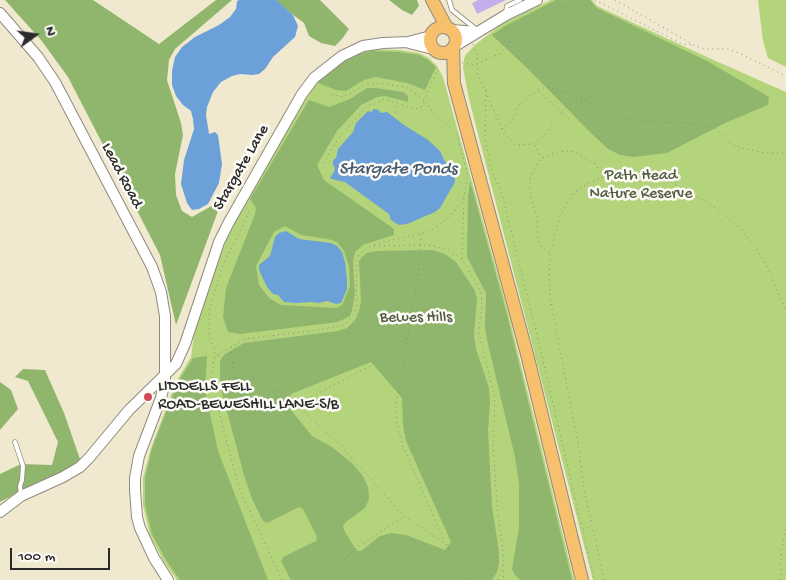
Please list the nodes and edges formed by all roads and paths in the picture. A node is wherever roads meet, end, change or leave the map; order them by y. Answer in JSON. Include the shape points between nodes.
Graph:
{"nodes":[{"id":1,"x":449,"y":0,"type":"edge"},
{"id":2,"x":520,"y":0,"type":"edge"},
{"id":3,"x":537,"y":0,"type":"edge"},
{"id":4,"x":615,"y":0,"type":"edge"},
{"id":5,"x":432,"y":1,"type":"edge"},
{"id":6,"x":595,"y":1,"type":"edge"},
{"id":7,"x":0,"y":13,"type":"edge"},
{"id":8,"x":506,"y":15,"type":"junction"},
{"id":9,"x":449,"y":29,"type":"junction"},
{"id":10,"x":479,"y":32,"type":"junction"},
{"id":11,"x":431,"y":35,"type":"junction"},
{"id":12,"x":408,"y":42,"type":"junction"},
{"id":13,"x":472,"y":43,"type":"dead end"},
{"id":14,"x":694,"y":45,"type":"junction"},
{"id":15,"x":454,"y":47,"type":"junction"},
{"id":16,"x":435,"y":51,"type":"junction"},
{"id":17,"x":459,"y":62,"type":"dead end"},
{"id":18,"x":477,"y":64,"type":"junction"},
{"id":19,"x":438,"y":68,"type":"dead end"},
{"id":20,"x":786,"y":76,"type":"edge"},
{"id":21,"x":454,"y":82,"type":"junction"},
{"id":22,"x":486,"y":90,"type":"junction"},
{"id":23,"x":538,"y":90,"type":"junction"},
{"id":24,"x":331,"y":94,"type":"dead end"},
{"id":25,"x":424,"y":100,"type":"junction"},
{"id":26,"x":589,"y":101,"type":"junction"},
{"id":27,"x":397,"y":103,"type":"junction"},
{"id":28,"x":396,"y":113,"type":"dead end"},
{"id":29,"x":561,"y":113,"type":"junction"},
{"id":30,"x":570,"y":120,"type":"dead end"},
{"id":31,"x":502,"y":129,"type":"junction"},
{"id":32,"x":533,"y":144,"type":"junction"},
{"id":33,"x":786,"y":152,"type":"edge"},
{"id":34,"x":542,"y":158,"type":"junction"},
{"id":35,"x":323,"y":163,"type":"dead end"},
{"id":36,"x":603,"y":177,"type":"junction"},
{"id":37,"x":464,"y":196,"type":"junction"},
{"id":38,"x":240,"y":202,"type":"junction"},
{"id":39,"x":421,"y":234,"type":"junction"},
{"id":40,"x":421,"y":245,"type":"junction"},
{"id":41,"x":371,"y":246,"type":"junction"},
{"id":42,"x":550,"y":254,"type":"junction"},
{"id":43,"x":462,"y":260,"type":"junction"},
{"id":44,"x":786,"y":311,"type":"edge"},
{"id":45,"x":408,"y":332,"type":"junction"},
{"id":46,"x":231,"y":346,"type":"junction"},
{"id":47,"x":216,"y":355,"type":"junction"},
{"id":48,"x":233,"y":362,"type":"junction"},
{"id":49,"x":166,"y":373,"type":"junction"},
{"id":50,"x":292,"y":400,"type":"junction"},
{"id":51,"x":15,"y":442,"type":"dead end"},
{"id":52,"x":21,"y":496,"type":"junction"},
{"id":53,"x":0,"y":512,"type":"edge"},
{"id":54,"x":404,"y":516,"type":"junction"},
{"id":55,"x":592,"y":526,"type":"junction"},
{"id":56,"x":786,"y":526,"type":"edge"},
{"id":57,"x":583,"y":530,"type":"junction"},
{"id":58,"x":446,"y":544,"type":"junction"},
{"id":59,"x":503,"y":568,"type":"junction"},
{"id":60,"x":168,"y":580,"type":"edge"},
{"id":61,"x":282,"y":580,"type":"edge"},
{"id":62,"x":323,"y":580,"type":"edge"},
{"id":63,"x":467,"y":580,"type":"edge"},
{"id":64,"x":498,"y":580,"type":"edge"},
{"id":65,"x":504,"y":580,"type":"edge"},
{"id":66,"x":582,"y":580,"type":"edge"},
{"id":67,"x":594,"y":580,"type":"edge"},
{"id":68,"x":604,"y":580,"type":"edge"},
{"id":69,"x":781,"y":580,"type":"edge"}],
"edges":[{"from":1,"to":10,"type":"lane","via":[[452,10]]},
{"from":2,"to":8,"type":"lane","via":[[507,6]]},
{"from":3,"to":8,"type":"street"},
{"from":4,"to":14,"type":"path"},
{"from":5,"to":9,"type":"main road"},
{"from":5,"to":11,"type":"main road"},
{"from":6,"to":14,"type":"path","via":[[682,44]]},
{"from":6,"to":18,"type":"path","via":[[585,6],[561,6],[528,22],[516,31],[505,50]]},
{"from":7,"to":49,"type":"street","name":"Lead Road","via":[[55,82],[152,268],[165,316]]},
{"from":8,"to":10,"type":"street"},
{"from":9,"to":10,"type":"street"},
{"from":9,"to":11,"type":"main road","via":[[440,28]]},
{"from":9,"to":15,"type":"main road","via":[[456,39]]},
{"from":10,"to":15,"type":"street"},
{"from":11,"to":12,"type":"street","name":"Stargate Lane"},
{"from":11,"to":16,"type":"main road","via":[[430,43]]},
{"from":12,"to":16,"type":"street","name":"Stargate Lane"},
{"from":12,"to":38,"type":"street","name":"Stargate Lane","via":[[363,46],[342,56],[314,78]]},
{"from":13,"to":18,"type":"path"},
{"from":14,"to":20,"type":"path","via":[[734,51]]},
{"from":15,"to":16,"type":"main road","via":[[444,53]]},
{"from":15,"to":21,"type":"main road"},
{"from":16,"to":21,"type":"main road"},
{"from":17,"to":18,"type":"path"},
{"from":18,"to":22,"type":"path"},
{"from":19,"to":25,"type":"path"},
{"from":21,"to":66,"type":"main road","via":[[528,358]]},
{"from":22,"to":31,"type":"path"},
{"from":22,"to":57,"type":"path","via":[[485,137],[491,169],[504,203]]},
{"from":23,"to":26,"type":"path","via":[[551,88]]},
{"from":23,"to":29,"type":"path"},
{"from":23,"to":31,"type":"path","via":[[518,106],[512,122]]},
{"from":24,"to":25,"type":"path","via":[[350,94],[364,85],[376,83],[406,88]]},
{"from":25,"to":27,"type":"path","via":[[421,107],[415,109]]},
{"from":25,"to":37,"type":"path","via":[[457,135],[467,173]]},
{"from":26,"to":29,"type":"path","via":[[572,104]]},
{"from":26,"to":33,"type":"path","via":[[608,114],[640,121],[714,128],[741,148]]},
{"from":27,"to":28,"type":"path"},
{"from":27,"to":35,"type":"path","via":[[384,100],[368,105],[340,136]]},
{"from":29,"to":30,"type":"path"},
{"from":29,"to":32,"type":"path","via":[[542,138]]},
{"from":31,"to":32,"type":"path","via":[[514,144]]},
{"from":32,"to":34,"type":"path"},
{"from":34,"to":36,"type":"path","via":[[557,152],[574,152],[594,163]]},
{"from":34,"to":42,"type":"path","via":[[532,171],[529,186],[538,239]]},
{"from":36,"to":42,"type":"path","via":[[573,194],[559,219]]},
{"from":36,"to":44,"type":"path","via":[[639,174],[668,180],[724,214],[754,245],[767,266]]},
{"from":37,"to":39,"type":"path","via":[[442,223]]},
{"from":37,"to":43,"type":"path"},
{"from":38,"to":47,"type":"path","via":[[248,209],[248,215],[222,267],[209,312],[209,335]]},
{"from":38,"to":49,"type":"street","name":"Stargate Lane","via":[[219,242],[181,354],[174,367]]},
{"from":39,"to":40,"type":"path"},
{"from":39,"to":41,"type":"path"},
{"from":40,"to":41,"type":"path"},
{"from":40,"to":43,"type":"path","via":[[442,248]]},
{"from":40,"to":45,"type":"path"},
{"from":41,"to":46,"type":"path","via":[[357,259],[356,307],[347,322],[311,331],[253,338]]},
{"from":42,"to":55,"type":"path","via":[[552,310]]},
{"from":43,"to":59,"type":"path","via":[[482,295],[480,333],[494,389],[494,456]]},
{"from":45,"to":50,"type":"path","via":[[372,365],[309,398]]},
{"from":45,"to":58,"type":"path","via":[[396,408],[397,424],[403,446]]},
{"from":46,"to":47,"type":"path"},
{"from":46,"to":48,"type":"path"},
{"from":47,"to":48,"type":"path"},
{"from":47,"to":61,"type":"path","via":[[212,369],[214,393],[236,480]]},
{"from":48,"to":50,"type":"path","via":[[235,380],[252,424],[258,426],[262,422],[273,391],[279,390]]},
{"from":49,"to":52,"type":"street","name":"Stargate Lane","via":[[80,467]]},
{"from":49,"to":60,"type":"street","via":[[161,398],[136,466],[135,490],[140,528]]},
{"from":50,"to":54,"type":"path","via":[[339,444]]},
{"from":51,"to":52,"type":"lane","via":[[23,466]]},
{"from":52,"to":53,"type":"street","name":"Stargate Lane"},
{"from":54,"to":58,"type":"path"},
{"from":54,"to":62,"type":"path","via":[[361,545]]},
{"from":55,"to":57,"type":"path"},
{"from":55,"to":68,"type":"path"},
{"from":56,"to":69,"type":"path"},
{"from":57,"to":67,"type":"path"},
{"from":58,"to":63,"type":"path"},
{"from":59,"to":64,"type":"path"},
{"from":59,"to":65,"type":"path"}]}
